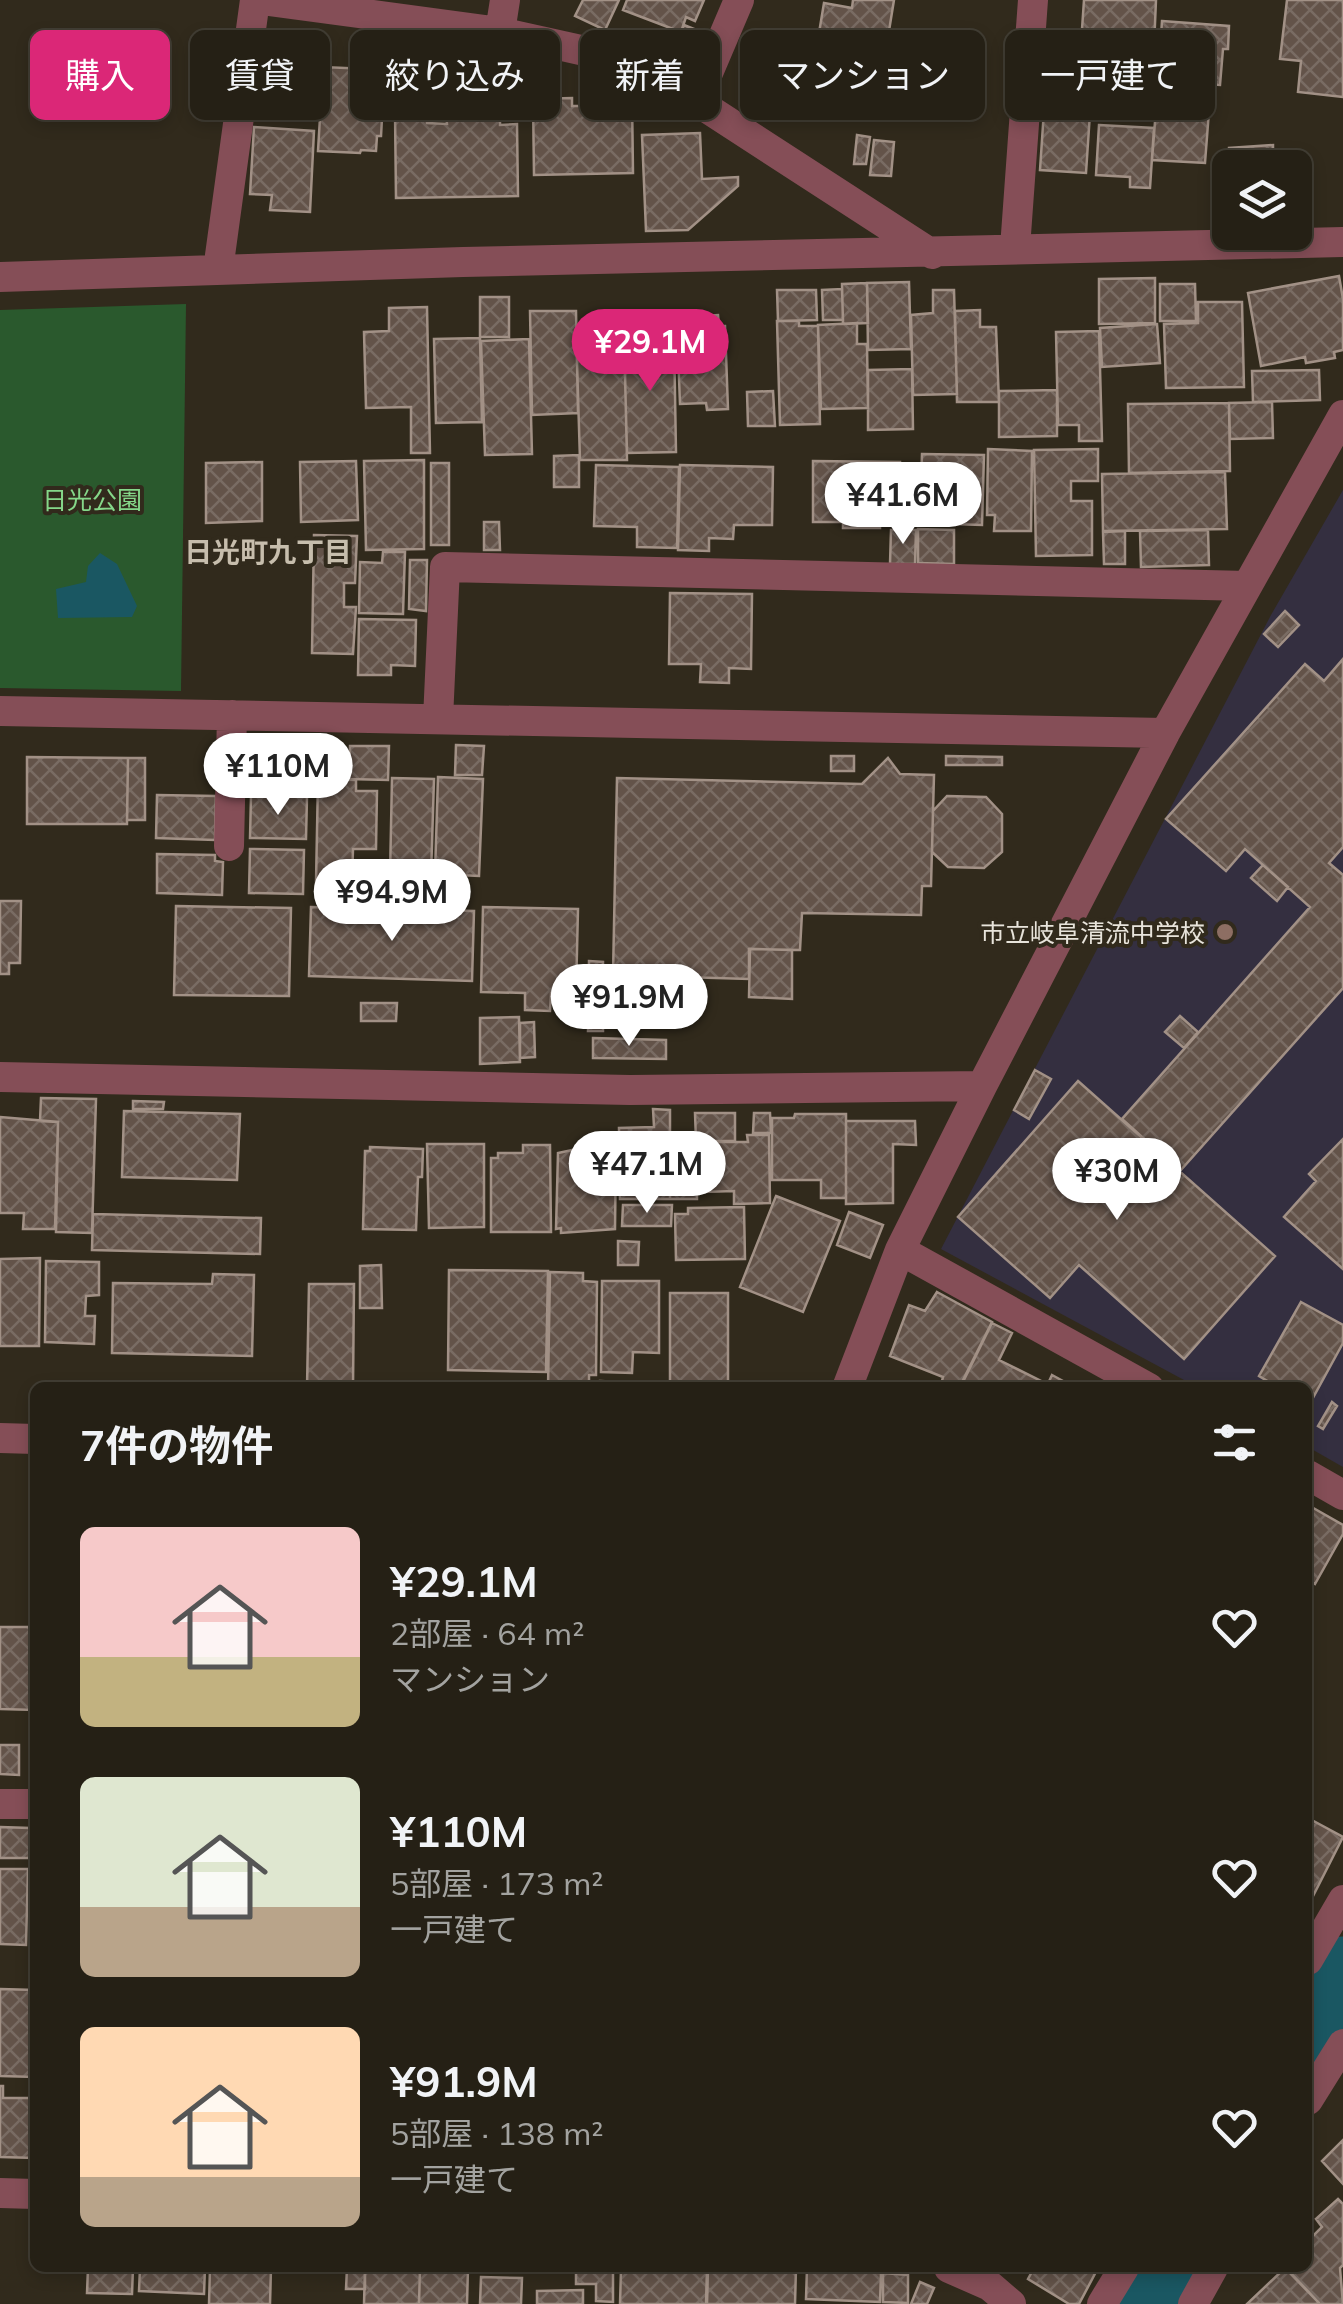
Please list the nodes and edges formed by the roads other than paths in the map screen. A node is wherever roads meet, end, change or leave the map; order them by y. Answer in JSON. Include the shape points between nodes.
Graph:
{"nodes":[{"id":1,"x":258,"y":0,"type":"edge"},
{"id":2,"x":505,"y":0,"type":"edge"},
{"id":3,"x":739,"y":0,"type":"edge"},
{"id":4,"x":1033,"y":0,"type":"edge"},
{"id":5,"x":485,"y":30,"type":"edge"},
{"id":6,"x":500,"y":30,"type":"edge"},
{"id":7,"x":720,"y":45,"type":"edge"},
{"id":8,"x":720,"y":117,"type":"edge"},
{"id":9,"x":1343,"y":242,"type":"edge"},
{"id":10,"x":1015,"y":248,"type":"junction"},
{"id":11,"x":932,"y":254,"type":"junction"},
{"id":12,"x":218,"y":270,"type":"junction"},
{"id":13,"x":0,"y":278,"type":"edge"},
{"id":14,"x":1343,"y":416,"type":"edge"},
{"id":15,"x":1248,"y":586,"type":"junction"},
{"id":16,"x":0,"y":711,"type":"edge"},
{"id":17,"x":232,"y":715,"type":"junction"},
{"id":18,"x":438,"y":719,"type":"junction"},
{"id":19,"x":1165,"y":734,"type":"junction"},
{"id":20,"x":229,"y":846,"type":"dead end"},
{"id":21,"x":0,"y":1076,"type":"edge"},
{"id":22,"x":982,"y":1086,"type":"junction"},
{"id":23,"x":900,"y":1250,"type":"junction"},
{"id":24,"x":849,"y":1382,"type":"edge"},
{"id":25,"x":1138,"y":1382,"type":"edge"},
{"id":26,"x":0,"y":1438,"type":"edge"},
{"id":27,"x":30,"y":1439,"type":"edge"},
{"id":28,"x":1312,"y":1477,"type":"edge"},
{"id":29,"x":1343,"y":1495,"type":"edge"},
{"id":30,"x":0,"y":1804,"type":"edge"},
{"id":31,"x":30,"y":1804,"type":"edge"},
{"id":32,"x":1343,"y":1900,"type":"edge"},
{"id":33,"x":1312,"y":1953,"type":"edge"},
{"id":34,"x":1343,"y":2044,"type":"edge"},
{"id":35,"x":1312,"y":2094,"type":"edge"},
{"id":36,"x":0,"y":2193,"type":"edge"},
{"id":37,"x":30,"y":2194,"type":"edge"},
{"id":38,"x":959,"y":2272,"type":"edge"},
{"id":39,"x":1122,"y":2272,"type":"edge"},
{"id":40,"x":1211,"y":2272,"type":"edge"},
{"id":41,"x":1010,"y":2304,"type":"edge"},
{"id":42,"x":1102,"y":2304,"type":"edge"},
{"id":43,"x":1193,"y":2304,"type":"edge"}],
"edges":[{"from":1,"to":5,"type":"street"},
{"from":1,"to":12,"type":"street"},
{"from":2,"to":6,"type":"street"},
{"from":3,"to":7,"type":"street"},
{"from":4,"to":10,"type":"street"},
{"from":8,"to":11,"type":"street"},
{"from":9,"to":10,"type":"street"},
{"from":10,"to":11,"type":"street"},
{"from":11,"to":12,"type":"street"},
{"from":12,"to":13,"type":"street"},
{"from":14,"to":15,"type":"street"},
{"from":15,"to":18,"type":"street","via":[[444,568]]},
{"from":15,"to":19,"type":"street"},
{"from":16,"to":17,"type":"street"},
{"from":17,"to":18,"type":"street"},
{"from":17,"to":20,"type":"street"},
{"from":18,"to":19,"type":"street"},
{"from":19,"to":22,"type":"street"},
{"from":21,"to":22,"type":"street","via":[[630,1090]]},
{"from":22,"to":23,"type":"street"},
{"from":23,"to":24,"type":"street"},
{"from":23,"to":25,"type":"street"},
{"from":26,"to":27,"type":"street"},
{"from":28,"to":29,"type":"street"},
{"from":30,"to":31,"type":"street"},
{"from":32,"to":33,"type":"street"},
{"from":34,"to":35,"type":"street"},
{"from":36,"to":37,"type":"street"},
{"from":38,"to":41,"type":"street"},
{"from":39,"to":42,"type":"street"},
{"from":40,"to":43,"type":"street"}]}
